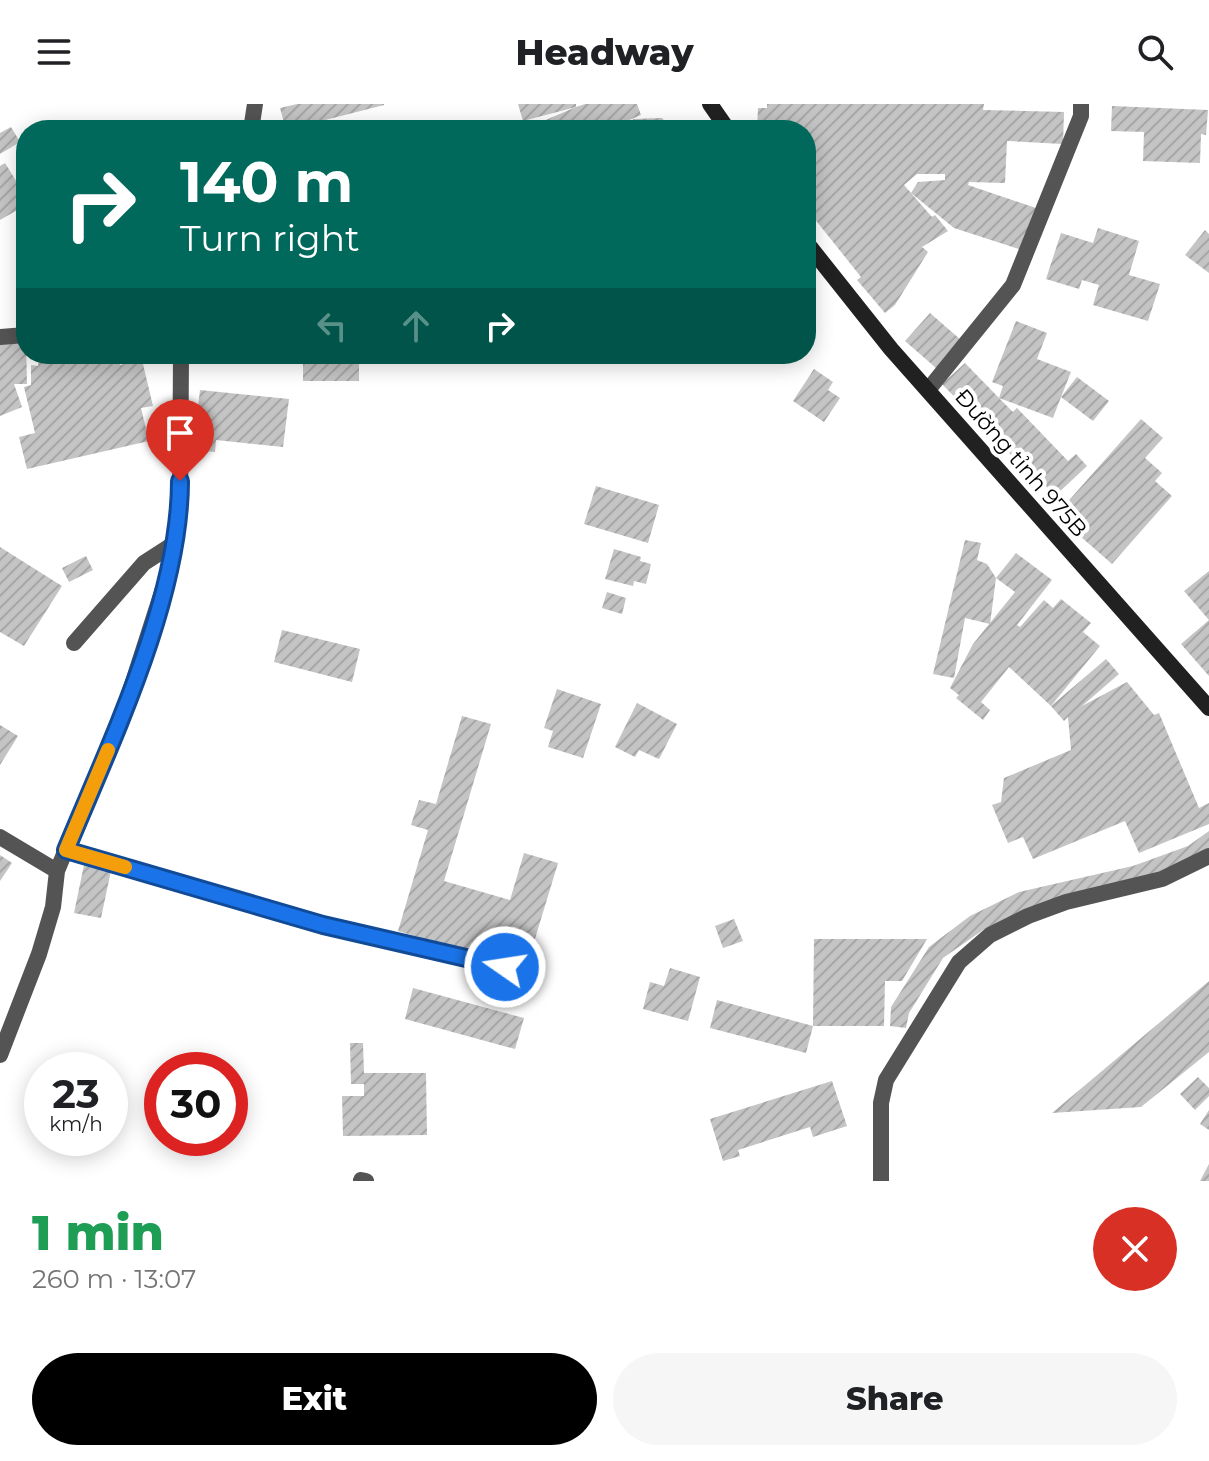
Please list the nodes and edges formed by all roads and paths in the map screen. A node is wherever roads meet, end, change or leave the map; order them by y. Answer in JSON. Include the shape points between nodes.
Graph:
{"nodes":[{"id":1,"x":1081,"y":104,"type":"edge"},
{"id":2,"x":816,"y":254,"type":"edge"},
{"id":3,"x":177,"y":364,"type":"edge"},
{"id":4,"x":928,"y":390,"type":"junction"},
{"id":5,"x":175,"y":543,"type":"junction"},
{"id":6,"x":74,"y":643,"type":"dead end"},
{"id":7,"x":1209,"y":708,"type":"edge"},
{"id":8,"x":0,"y":837,"type":"edge"},
{"id":9,"x":66,"y":850,"type":"junction"},
{"id":10,"x":1209,"y":856,"type":"edge"},
{"id":11,"x":57,"y":871,"type":"junction"},
{"id":12,"x":505,"y":967,"type":"dead end"},
{"id":13,"x":0,"y":1055,"type":"edge"},
{"id":14,"x":881,"y":1181,"type":"edge"}],
"edges":[{"from":1,"to":4,"type":"street","via":[[1081,116],[1013,285]]},
{"from":2,"to":4,"type":"main road","name":"Đường tỉnh 975B"},
{"from":3,"to":5,"type":"street","via":[[180,512]]},
{"from":4,"to":7,"type":"main road","name":"Đường tỉnh 975B"},
{"from":5,"to":6,"type":"street","via":[[144,563]]},
{"from":5,"to":9,"type":"street","via":[[123,713]]},
{"from":8,"to":11,"type":"street"},
{"from":9,"to":11,"type":"street"},
{"from":9,"to":12,"type":"street","via":[[323,925]]},
{"from":10,"to":14,"type":"street","via":[[1162,879],[1028,916],[990,935],[959,962],[886,1080]]},
{"from":11,"to":13,"type":"street","via":[[39,954]]}]}
